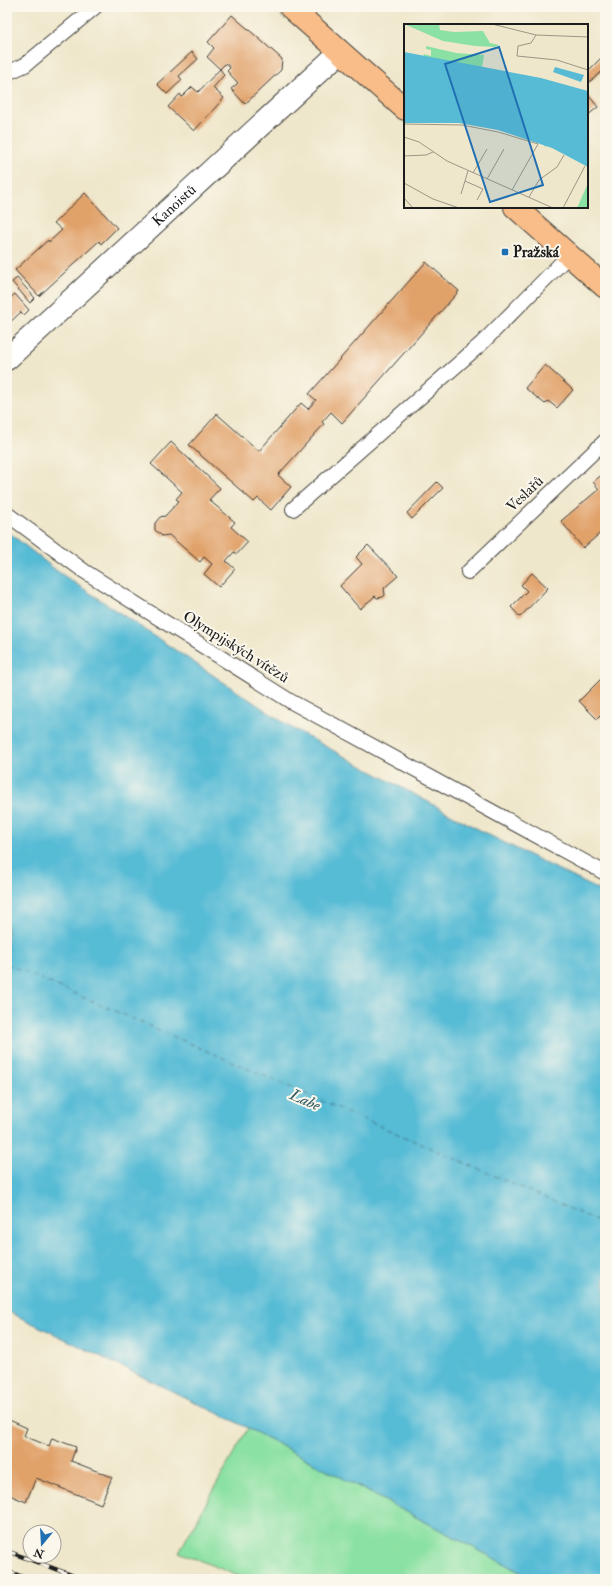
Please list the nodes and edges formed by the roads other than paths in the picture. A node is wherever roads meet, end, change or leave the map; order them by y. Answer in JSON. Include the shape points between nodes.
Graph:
{"nodes":[{"id":1,"x":95,"y":7,"type":"edge"},
{"id":2,"x":290,"y":7,"type":"edge"},
{"id":3,"x":340,"y":52,"type":"junction"},
{"id":4,"x":7,"y":73,"type":"edge"},
{"id":5,"x":404,"y":108,"type":"edge"},
{"id":6,"x":516,"y":208,"type":"edge"},
{"id":7,"x":569,"y":255,"type":"junction"},
{"id":8,"x":605,"y":287,"type":"edge"},
{"id":9,"x":7,"y":359,"type":"edge"},
{"id":10,"x":605,"y":441,"type":"edge"},
{"id":11,"x":293,"y":509,"type":"dead end"},
{"id":12,"x":7,"y":514,"type":"edge"},
{"id":13,"x":468,"y":572,"type":"dead end"},
{"id":14,"x":605,"y":873,"type":"edge"}],
"edges":[{"from":1,"to":4,"type":"lane","via":[[25,65]]},
{"from":2,"to":3,"type":"main road"},
{"from":3,"to":5,"type":"main road"},
{"from":3,"to":9,"type":"street","name":"Kanoistů"},
{"from":6,"to":7,"type":"main road"},
{"from":7,"to":8,"type":"main road"},
{"from":7,"to":11,"type":"lane","via":[[482,343]]},
{"from":10,"to":13,"type":"lane","name":"Veslařů"},
{"from":12,"to":14,"type":"lane","name":"Olympijských vítězů","via":[[84,571],[290,701]]}]}
